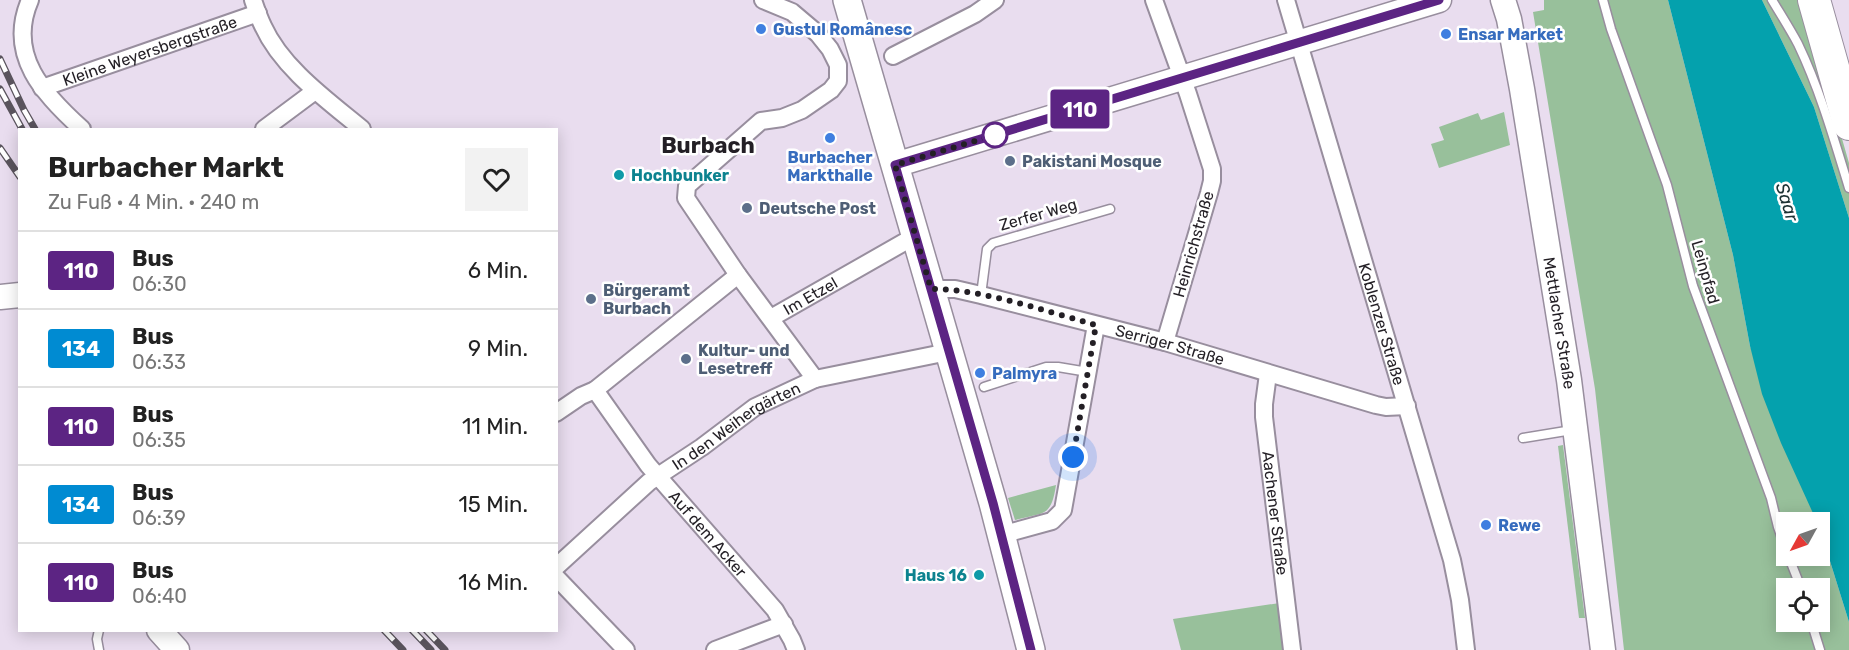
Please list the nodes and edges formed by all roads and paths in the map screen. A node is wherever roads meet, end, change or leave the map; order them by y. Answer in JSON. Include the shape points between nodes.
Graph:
{"nodes":[{"id":1,"x":30,"y":0,"type":"edge"},
{"id":2,"x":763,"y":0,"type":"edge"},
{"id":3,"x":847,"y":0,"type":"edge"},
{"id":4,"x":995,"y":0,"type":"edge"},
{"id":5,"x":1154,"y":0,"type":"edge"},
{"id":6,"x":1286,"y":0,"type":"edge"},
{"id":7,"x":1439,"y":0,"type":"edge"},
{"id":8,"x":1503,"y":0,"type":"edge"},
{"id":9,"x":1603,"y":0,"type":"edge"},
{"id":10,"x":1772,"y":0,"type":"edge"},
{"id":11,"x":1814,"y":0,"type":"edge"},
{"id":12,"x":1834,"y":0,"type":"edge"},
{"id":13,"x":255,"y":6,"type":"edge"},
{"id":14,"x":1298,"y":42,"type":"junction"},
{"id":15,"x":1849,"y":53,"type":"edge"},
{"id":16,"x":893,"y":56,"type":"dead end"},
{"id":17,"x":1182,"y":78,"type":"junction"},
{"id":18,"x":42,"y":88,"type":"junction"},
{"id":19,"x":315,"y":91,"type":"junction"},
{"id":20,"x":1849,"y":124,"type":"edge"},
{"id":21,"x":81,"y":128,"type":"edge"},
{"id":22,"x":265,"y":128,"type":"edge"},
{"id":23,"x":361,"y":128,"type":"edge"},
{"id":24,"x":895,"y":165,"type":"junction"},
{"id":25,"x":1849,"y":188,"type":"edge"},
{"id":26,"x":1110,"y":209,"type":"dead end"},
{"id":27,"x":915,"y":236,"type":"junction"},
{"id":28,"x":738,"y":274,"type":"junction"},
{"id":29,"x":931,"y":289,"type":"junction"},
{"id":30,"x":981,"y":295,"type":"junction"},
{"id":31,"x":771,"y":318,"type":"junction"},
{"id":32,"x":1096,"y":325,"type":"junction"},
{"id":33,"x":1164,"y":342,"type":"junction"},
{"id":34,"x":948,"y":351,"type":"junction"},
{"id":35,"x":1088,"y":372,"type":"junction"},
{"id":36,"x":1268,"y":374,"type":"junction"},
{"id":37,"x":815,"y":379,"type":"junction"},
{"id":38,"x":984,"y":387,"type":"dead end"},
{"id":39,"x":595,"y":390,"type":"junction"},
{"id":40,"x":1407,"y":406,"type":"junction"},
{"id":41,"x":558,"y":412,"type":"edge"},
{"id":42,"x":1575,"y":430,"type":"junction"},
{"id":43,"x":1523,"y":438,"type":"dead end"},
{"id":44,"x":657,"y":476,"type":"junction"},
{"id":45,"x":1776,"y":519,"type":"edge"},
{"id":46,"x":1001,"y":535,"type":"junction"},
{"id":47,"x":558,"y":565,"type":"edge"},
{"id":48,"x":558,"y":579,"type":"edge"},
{"id":49,"x":784,"y":624,"type":"junction"},
{"id":50,"x":99,"y":632,"type":"edge"},
{"id":51,"x":161,"y":632,"type":"edge"},
{"id":52,"x":1814,"y":632,"type":"edge"},
{"id":53,"x":99,"y":650,"type":"edge"},
{"id":54,"x":177,"y":650,"type":"edge"},
{"id":55,"x":626,"y":650,"type":"edge"},
{"id":56,"x":715,"y":650,"type":"edge"},
{"id":57,"x":796,"y":650,"type":"edge"},
{"id":58,"x":1031,"y":650,"type":"edge"},
{"id":59,"x":1292,"y":650,"type":"edge"},
{"id":60,"x":1466,"y":650,"type":"edge"},
{"id":61,"x":1603,"y":650,"type":"edge"},
{"id":62,"x":1820,"y":650,"type":"edge"}],
"edges":[{"from":1,"to":18,"type":"street","via":[[24,46],[27,61]]},
{"from":2,"to":28,"type":"street","via":[[792,12],[818,34],[830,49],[839,74],[831,90],[802,110],[761,121],[687,186],[686,198]]},
{"from":3,"to":24,"type":"main road"},
{"from":4,"to":16,"type":"street"},
{"from":5,"to":17,"type":"street","name":"Heinrichstraße"},
{"from":6,"to":14,"type":"street","name":"Koblenzer Straße"},
{"from":7,"to":14,"type":"street"},
{"from":8,"to":42,"type":"street","name":"Mettlacher Straße","via":[[1522,89]]},
{"from":9,"to":45,"type":"lane","name":"Leinpfad","via":[[1667,185],[1693,286]]},
{"from":10,"to":25,"type":"lane","via":[[1814,81]]},
{"from":11,"to":20,"type":"highway"},
{"from":12,"to":15,"type":"highway"},
{"from":13,"to":18,"type":"street","name":"Kleine Weyersbergstraße"},
{"from":13,"to":19,"type":"street","via":[[263,28]]},
{"from":14,"to":17,"type":"street"},
{"from":14,"to":40,"type":"street","name":"Koblenzer Straße"},
{"from":17,"to":24,"type":"street"},
{"from":17,"to":33,"type":"street","name":"Heinrichstraße","via":[[1209,157],[1212,181]]},
{"from":18,"to":21,"type":"street"},
{"from":19,"to":22,"type":"street"},
{"from":19,"to":23,"type":"street"},
{"from":24,"to":27,"type":"main road"},
{"from":26,"to":30,"type":"lane","name":"Zerfer Weg","via":[[993,243],[987,249]]},
{"from":27,"to":29,"type":"main road"},
{"from":27,"to":31,"type":"street","name":"Im Etzel"},
{"from":28,"to":31,"type":"street"},
{"from":28,"to":39,"type":"street"},
{"from":29,"to":30,"type":"street","name":"Serriger Straße"},
{"from":29,"to":34,"type":"main road"},
{"from":30,"to":32,"type":"street","name":"Serriger Straße"},
{"from":31,"to":37,"type":"street","name":"Im Etzel"},
{"from":32,"to":33,"type":"street","name":"Serriger Straße"},
{"from":32,"to":35,"type":"street"},
{"from":33,"to":36,"type":"street","name":"Serriger Straße"},
{"from":34,"to":37,"type":"street","name":"In den Weihergärten"},
{"from":34,"to":46,"type":"main road"},
{"from":35,"to":38,"type":"lane","via":[[1046,367]]},
{"from":35,"to":46,"type":"street","via":[[1063,510],[1052,521]]},
{"from":36,"to":40,"type":"street","name":"Serriger Straße","via":[[1376,405]]},
{"from":36,"to":59,"type":"street","name":"Aachener Straße","via":[[1264,417]]},
{"from":37,"to":44,"type":"street","name":"In den Weihergärten","via":[[755,407]]},
{"from":39,"to":41,"type":"street"},
{"from":39,"to":44,"type":"street","name":"Auf dem Acker"},
{"from":40,"to":60,"type":"street","name":"Koblenzer Straße","via":[[1452,560]]},
{"from":42,"to":43,"type":"lane"},
{"from":42,"to":61,"type":"street","name":"Mettlacher Straße"},
{"from":44,"to":47,"type":"street","name":"In den Weihergärten"},
{"from":44,"to":49,"type":"street","name":"Auf dem Acker"},
{"from":46,"to":58,"type":"main road"},
{"from":48,"to":55,"type":"street"},
{"from":49,"to":56,"type":"street"},
{"from":49,"to":57,"type":"street","name":"Auf dem Acker"},
{"from":50,"to":53,"type":"lane"},
{"from":51,"to":54,"type":"street"},
{"from":52,"to":62,"type":"lane"}]}
